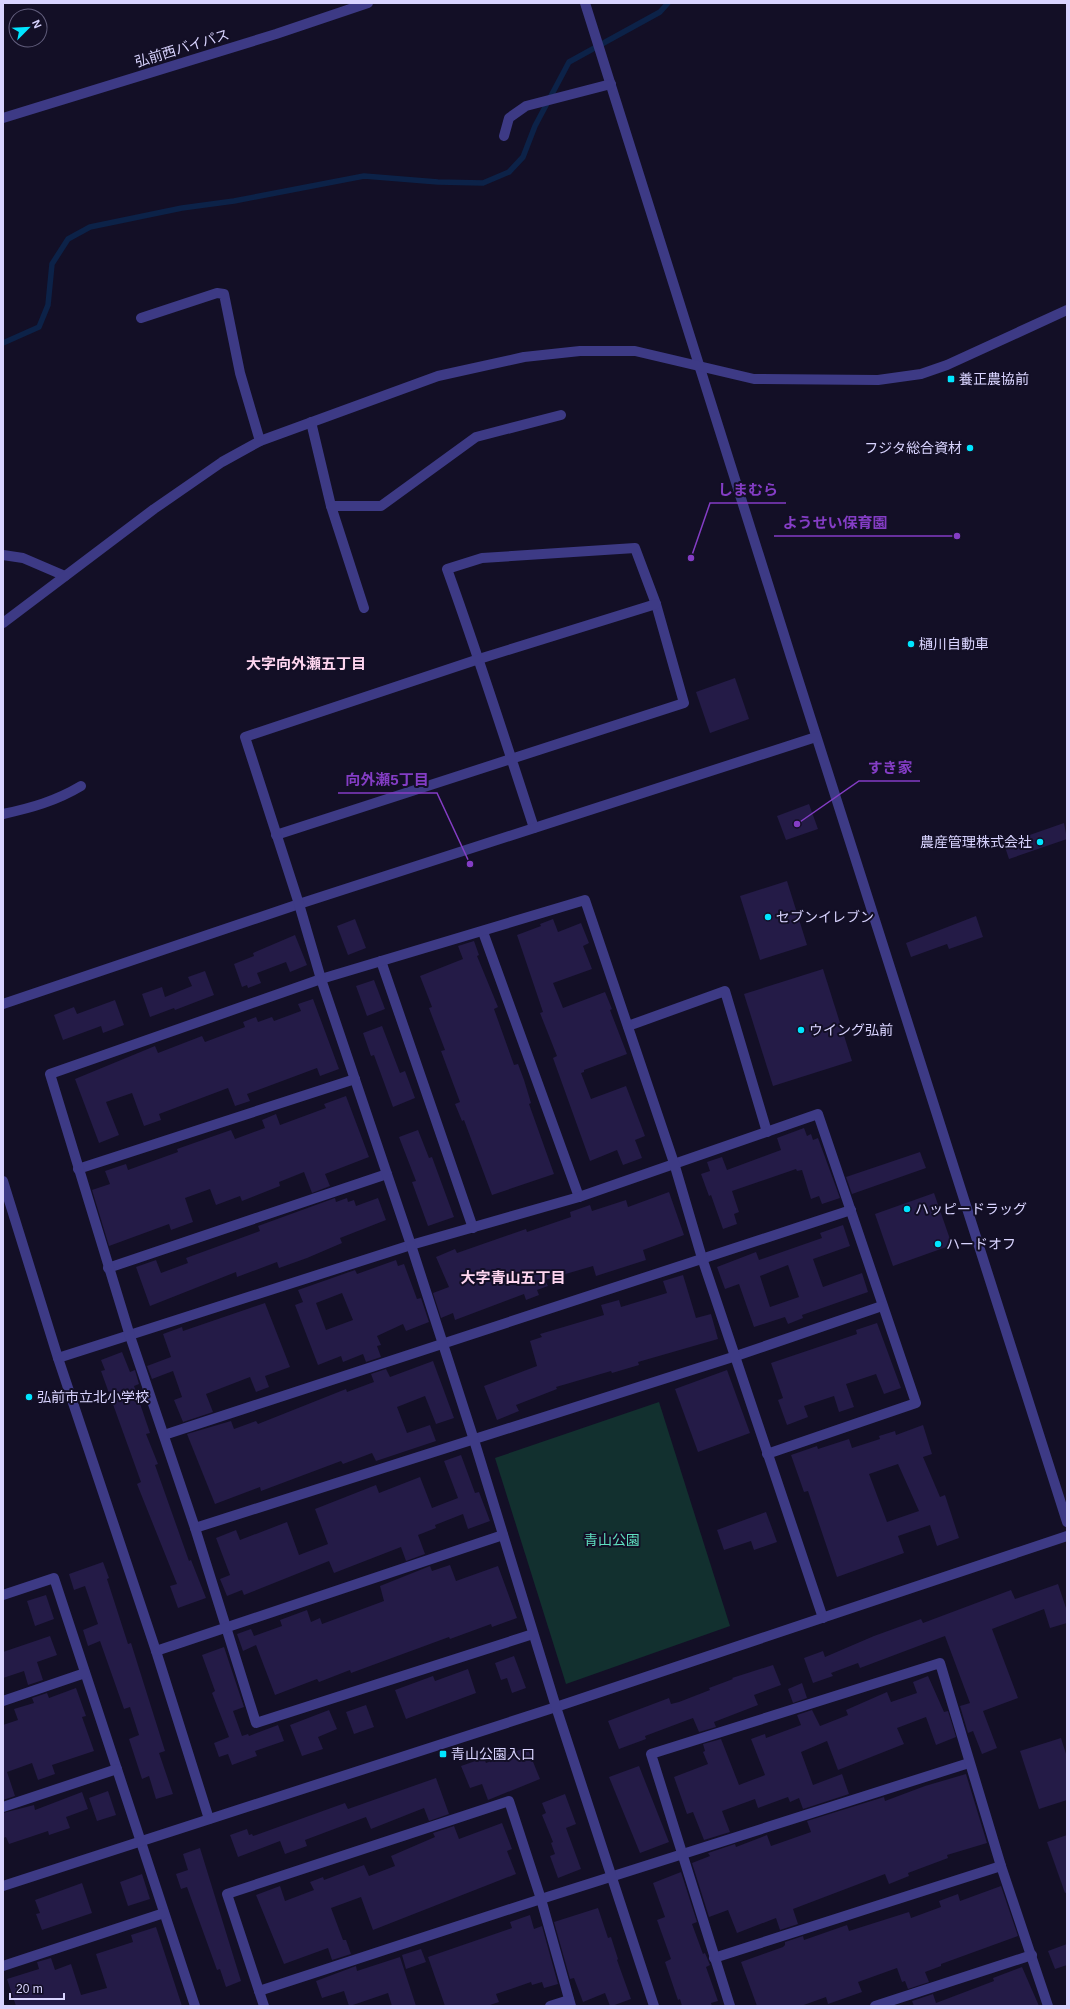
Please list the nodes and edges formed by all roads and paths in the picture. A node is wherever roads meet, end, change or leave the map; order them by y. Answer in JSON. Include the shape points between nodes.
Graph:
{"nodes":[{"id":1,"x":368,"y":3,"type":"edge"},
{"id":2,"x":585,"y":3,"type":"edge"},
{"id":3,"x":611,"y":84,"type":"junction"},
{"id":4,"x":3,"y":118,"type":"edge"},
{"id":5,"x":504,"y":136,"type":"dead end"},
{"id":6,"x":1067,"y":310,"type":"edge"},
{"id":7,"x":141,"y":318,"type":"dead end"},
{"id":8,"x":699,"y":367,"type":"junction"},
{"id":9,"x":561,"y":415,"type":"dead end"},
{"id":10,"x":311,"y":422,"type":"junction"},
{"id":11,"x":260,"y":441,"type":"junction"},
{"id":12,"x":331,"y":506,"type":"junction"},
{"id":13,"x":3,"y":555,"type":"edge"},
{"id":14,"x":65,"y":576,"type":"junction"},
{"id":15,"x":656,"y":604,"type":"junction"},
{"id":16,"x":364,"y":608,"type":"dead end"},
{"id":17,"x":3,"y":623,"type":"edge"},
{"id":18,"x":479,"y":659,"type":"junction"},
{"id":19,"x":816,"y":737,"type":"junction"},
{"id":20,"x":512,"y":759,"type":"junction"},
{"id":21,"x":81,"y":786,"type":"dead end"},
{"id":22,"x":3,"y":814,"type":"edge"},
{"id":23,"x":534,"y":828,"type":"junction"},
{"id":24,"x":276,"y":835,"type":"junction"},
{"id":25,"x":300,"y":904,"type":"junction"},
{"id":26,"x":483,"y":932,"type":"junction"},
{"id":27,"x":381,"y":961,"type":"junction"},
{"id":28,"x":322,"y":979,"type":"junction"},
{"id":29,"x":3,"y":1004,"type":"edge"},
{"id":30,"x":628,"y":1026,"type":"junction"},
{"id":31,"x":355,"y":1079,"type":"junction"},
{"id":32,"x":767,"y":1132,"type":"junction"},
{"id":33,"x":674,"y":1163,"type":"junction"},
{"id":34,"x":78,"y":1169,"type":"junction"},
{"id":35,"x":387,"y":1174,"type":"junction"},
{"id":36,"x":3,"y":1181,"type":"edge"},
{"id":37,"x":579,"y":1197,"type":"junction"},
{"id":38,"x":851,"y":1210,"type":"junction"},
{"id":39,"x":473,"y":1228,"type":"junction"},
{"id":40,"x":411,"y":1245,"type":"junction"},
{"id":41,"x":702,"y":1258,"type":"junction"},
{"id":42,"x":108,"y":1268,"type":"junction"},
{"id":43,"x":882,"y":1306,"type":"junction"},
{"id":44,"x":130,"y":1336,"type":"junction"},
{"id":45,"x":442,"y":1343,"type":"junction"},
{"id":46,"x":736,"y":1356,"type":"junction"},
{"id":47,"x":58,"y":1358,"type":"junction"},
{"id":48,"x":164,"y":1435,"type":"junction"},
{"id":49,"x":474,"y":1440,"type":"junction"},
{"id":50,"x":767,"y":1454,"type":"junction"},
{"id":51,"x":1067,"y":1522,"type":"edge"},
{"id":52,"x":194,"y":1528,"type":"junction"},
{"id":53,"x":503,"y":1535,"type":"junction"},
{"id":54,"x":1067,"y":1536,"type":"edge"},
{"id":55,"x":3,"y":1594,"type":"edge"},
{"id":56,"x":823,"y":1618,"type":"junction"},
{"id":57,"x":227,"y":1627,"type":"junction"},
{"id":58,"x":533,"y":1634,"type":"junction"},
{"id":59,"x":156,"y":1651,"type":"junction"},
{"id":60,"x":85,"y":1673,"type":"junction"},
{"id":61,"x":3,"y":1701,"type":"edge"},
{"id":62,"x":556,"y":1707,"type":"junction"},
{"id":63,"x":969,"y":1763,"type":"junction"},
{"id":64,"x":117,"y":1770,"type":"junction"},
{"id":65,"x":3,"y":1807,"type":"edge"},
{"id":66,"x":209,"y":1819,"type":"junction"},
{"id":67,"x":141,"y":1841,"type":"junction"},
{"id":68,"x":682,"y":1854,"type":"junction"},
{"id":69,"x":1001,"y":1866,"type":"junction"},
{"id":70,"x":612,"y":1876,"type":"junction"},
{"id":71,"x":3,"y":1886,"type":"edge"},
{"id":72,"x":541,"y":1899,"type":"junction"},
{"id":73,"x":164,"y":1913,"type":"junction"},
{"id":74,"x":1032,"y":1955,"type":"junction"},
{"id":75,"x":714,"y":1958,"type":"junction"},
{"id":76,"x":3,"y":1966,"type":"edge"},
{"id":77,"x":259,"y":1991,"type":"junction"},
{"id":78,"x":570,"y":2003,"type":"edge"},
{"id":79,"x":195,"y":2006,"type":"edge"},
{"id":80,"x":264,"y":2006,"type":"edge"},
{"id":81,"x":550,"y":2006,"type":"edge"},
{"id":82,"x":654,"y":2006,"type":"edge"},
{"id":83,"x":730,"y":2006,"type":"edge"},
{"id":84,"x":874,"y":2006,"type":"edge"},
{"id":85,"x":1048,"y":2006,"type":"edge"}],
"edges":[{"from":1,"to":4,"type":"street","name":"弘前西バイパス"},
{"from":2,"to":3,"type":"street"},
{"from":3,"to":5,"type":"street","via":[[526,106],[509,118]]},
{"from":3,"to":8,"type":"street"},
{"from":6,"to":8,"type":"street","via":[[947,365],[921,374],[878,380],[754,379]]},
{"from":7,"to":11,"type":"street","via":[[217,293],[224,294],[240,373]]},
{"from":8,"to":10,"type":"street","via":[[635,351],[580,351],[524,357],[438,376]]},
{"from":8,"to":19,"type":"street"},
{"from":9,"to":12,"type":"street","via":[[476,437],[381,506]]},
{"from":10,"to":11,"type":"street"},
{"from":10,"to":12,"type":"street"},
{"from":11,"to":14,"type":"street","via":[[222,462],[154,509]]},
{"from":12,"to":16,"type":"street"},
{"from":13,"to":14,"type":"street","via":[[23,558]]},
{"from":14,"to":17,"type":"street"},
{"from":15,"to":18,"type":"street"},
{"from":15,"to":18,"type":"street","via":[[635,548],[482,558],[447,569]]},
{"from":15,"to":20,"type":"street","via":[[684,703]]},
{"from":18,"to":20,"type":"street"},
{"from":18,"to":24,"type":"street","via":[[245,737]]},
{"from":19,"to":23,"type":"street"},
{"from":19,"to":51,"type":"street"},
{"from":20,"to":23,"type":"street"},
{"from":20,"to":24,"type":"street"},
{"from":21,"to":22,"type":"street","via":[[64,797],[34,808]]},
{"from":23,"to":25,"type":"street"},
{"from":24,"to":25,"type":"street"},
{"from":25,"to":28,"type":"street"},
{"from":25,"to":29,"type":"street"},
{"from":26,"to":27,"type":"street"},
{"from":26,"to":30,"type":"street","via":[[585,900]]},
{"from":26,"to":37,"type":"street"},
{"from":27,"to":28,"type":"street"},
{"from":27,"to":39,"type":"street"},
{"from":28,"to":31,"type":"street"},
{"from":28,"to":34,"type":"street","via":[[50,1074]]},
{"from":30,"to":32,"type":"street","via":[[726,991]]},
{"from":30,"to":33,"type":"street"},
{"from":31,"to":34,"type":"street"},
{"from":31,"to":35,"type":"street"},
{"from":32,"to":33,"type":"street"},
{"from":32,"to":38,"type":"street","via":[[818,1114]]},
{"from":33,"to":37,"type":"street"},
{"from":33,"to":41,"type":"street"},
{"from":34,"to":42,"type":"street"},
{"from":35,"to":40,"type":"street"},
{"from":35,"to":42,"type":"street"},
{"from":36,"to":47,"type":"street"},
{"from":37,"to":39,"type":"street"},
{"from":38,"to":41,"type":"street"},
{"from":38,"to":43,"type":"street"},
{"from":39,"to":40,"type":"street"},
{"from":40,"to":44,"type":"street"},
{"from":40,"to":45,"type":"street"},
{"from":41,"to":45,"type":"street"},
{"from":41,"to":46,"type":"street"},
{"from":42,"to":44,"type":"street"},
{"from":43,"to":46,"type":"street"},
{"from":43,"to":50,"type":"street","via":[[916,1403]]},
{"from":44,"to":47,"type":"street"},
{"from":44,"to":48,"type":"street"},
{"from":45,"to":48,"type":"street"},
{"from":45,"to":49,"type":"street"},
{"from":46,"to":49,"type":"street"},
{"from":46,"to":50,"type":"street"},
{"from":47,"to":59,"type":"street"},
{"from":48,"to":52,"type":"street"},
{"from":49,"to":52,"type":"street"},
{"from":49,"to":53,"type":"street"},
{"from":50,"to":56,"type":"street"},
{"from":52,"to":57,"type":"street"},
{"from":53,"to":57,"type":"street"},
{"from":53,"to":58,"type":"street"},
{"from":54,"to":56,"type":"street"},
{"from":55,"to":60,"type":"street","via":[[54,1578]]},
{"from":56,"to":62,"type":"street"},
{"from":57,"to":58,"type":"street","via":[[256,1723]]},
{"from":57,"to":59,"type":"street"},
{"from":58,"to":62,"type":"street"},
{"from":59,"to":66,"type":"street"},
{"from":60,"to":61,"type":"street"},
{"from":60,"to":64,"type":"street"},
{"from":62,"to":66,"type":"street"},
{"from":62,"to":70,"type":"street"},
{"from":63,"to":68,"type":"street"},
{"from":63,"to":68,"type":"street","via":[[940,1663],[651,1754]]},
{"from":63,"to":69,"type":"street"},
{"from":64,"to":65,"type":"street"},
{"from":64,"to":67,"type":"street"},
{"from":66,"to":67,"type":"street"},
{"from":67,"to":71,"type":"street"},
{"from":67,"to":73,"type":"street"},
{"from":68,"to":70,"type":"street"},
{"from":68,"to":75,"type":"street"},
{"from":69,"to":74,"type":"street"},
{"from":69,"to":75,"type":"street"},
{"from":70,"to":72,"type":"street"},
{"from":70,"to":82,"type":"street"},
{"from":72,"to":77,"type":"street"},
{"from":72,"to":77,"type":"street","via":[[509,1801],[501,1803],[227,1894]]},
{"from":72,"to":78,"type":"street"},
{"from":73,"to":76,"type":"street"},
{"from":73,"to":79,"type":"street"},
{"from":74,"to":84,"type":"street"},
{"from":74,"to":85,"type":"street"},
{"from":75,"to":83,"type":"street"},
{"from":77,"to":80,"type":"street"},
{"from":78,"to":81,"type":"street"}]}
